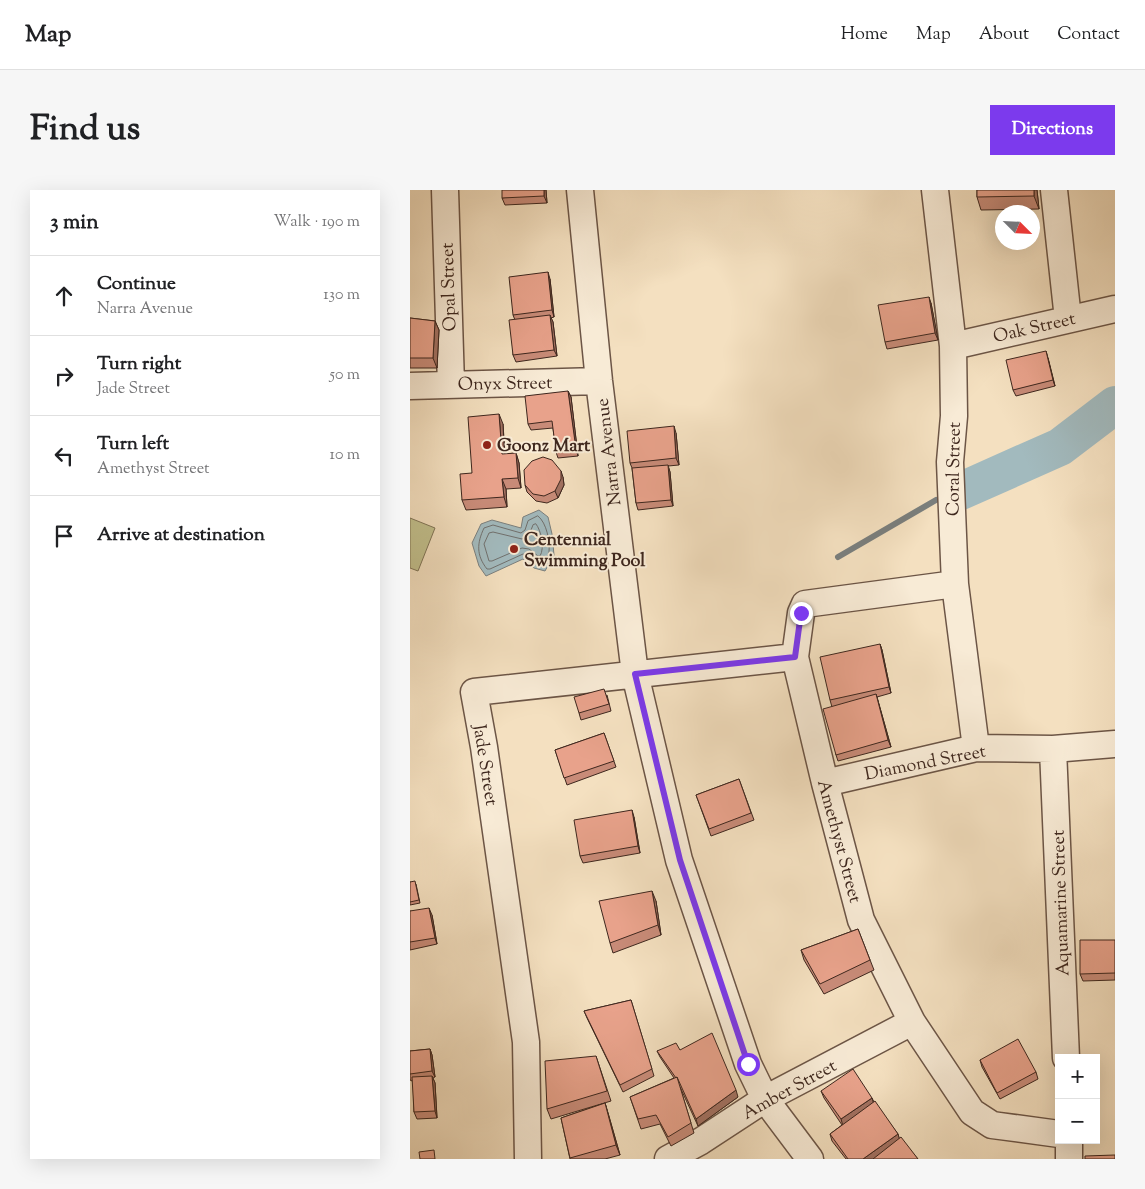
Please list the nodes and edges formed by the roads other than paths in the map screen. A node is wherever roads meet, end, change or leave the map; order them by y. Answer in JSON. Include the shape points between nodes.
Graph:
{"nodes":[{"id":1,"x":445,"y":190,"type":"edge"},
{"id":2,"x":580,"y":190,"type":"edge"},
{"id":3,"x":935,"y":190,"type":"edge"},
{"id":4,"x":1054,"y":190,"type":"edge"},
{"id":5,"x":1115,"y":309,"type":"edge"},
{"id":6,"x":1068,"y":319,"type":"junction"},
{"id":7,"x":953,"y":346,"type":"junction"},
{"id":8,"x":599,"y":381,"type":"junction"},
{"id":9,"x":451,"y":385,"type":"junction"},
{"id":10,"x":410,"y":386,"type":"edge"},
{"id":11,"x":955,"y":584,"type":"junction"},
{"id":12,"x":795,"y":657,"type":"junction"},
{"id":13,"x":635,"y":674,"type":"junction"},
{"id":14,"x":1115,"y":744,"type":"edge"},
{"id":15,"x":976,"y":748,"type":"junction"},
{"id":16,"x":1053,"y":749,"type":"junction"},
{"id":17,"x":825,"y":783,"type":"junction"},
{"id":18,"x":912,"y":1022,"type":"junction"},
{"id":19,"x":1066,"y":1054,"type":"edge"},
{"id":20,"x":765,"y":1100,"type":"junction"},
{"id":21,"x":1055,"y":1133,"type":"edge"},
{"id":22,"x":1069,"y":1144,"type":"edge"},
{"id":23,"x":528,"y":1159,"type":"edge"},
{"id":24,"x":668,"y":1159,"type":"edge"},
{"id":25,"x":810,"y":1159,"type":"edge"},
{"id":26,"x":1069,"y":1159,"type":"edge"}],
"edges":[{"from":1,"to":9,"type":"street","name":"Opal Street"},
{"from":2,"to":8,"type":"street","name":"Narra Avenue"},
{"from":3,"to":7,"type":"street","name":"Coral Street"},
{"from":4,"to":6,"type":"street"},
{"from":5,"to":6,"type":"street","name":"Oak Street"},
{"from":6,"to":7,"type":"street","name":"Oak Street"},
{"from":7,"to":11,"type":"street","name":"Coral Street","via":[[954,416],[950,462]]},
{"from":8,"to":9,"type":"street","name":"Onyx Street"},
{"from":8,"to":13,"type":"street","name":"Narra Avenue"},
{"from":9,"to":10,"type":"street","name":"Onyx Street"},
{"from":11,"to":12,"type":"street","name":"Amethyst Street","via":[[805,604]]},
{"from":11,"to":15,"type":"street","name":"Coral Street"},
{"from":12,"to":13,"type":"street","name":"Jade Street"},
{"from":12,"to":17,"type":"street","name":"Amethyst Street"},
{"from":13,"to":20,"type":"street","name":"Narra Avenue","via":[[680,860],[748,1064]]},
{"from":13,"to":23,"type":"street","name":"Jade Street","via":[[474,692],[526,1042]]},
{"from":14,"to":16,"type":"street","name":"Diamond Street"},
{"from":15,"to":16,"type":"street","name":"Diamond Street"},
{"from":15,"to":17,"type":"street","name":"Diamond Street"},
{"from":16,"to":19,"type":"street","name":"Aquamarine Street"},
{"from":17,"to":18,"type":"street","name":"Amethyst Street","via":[[861,920]]},
{"from":18,"to":20,"type":"street","name":"Amber Street"},
{"from":18,"to":21,"type":"street","name":"Amethyst Street","via":[[972,1112],[992,1125]]},
{"from":20,"to":24,"type":"street","name":"Amber Street"},
{"from":20,"to":25,"type":"street","name":"Narra Avenue"},
{"from":22,"to":26,"type":"street"}]}
